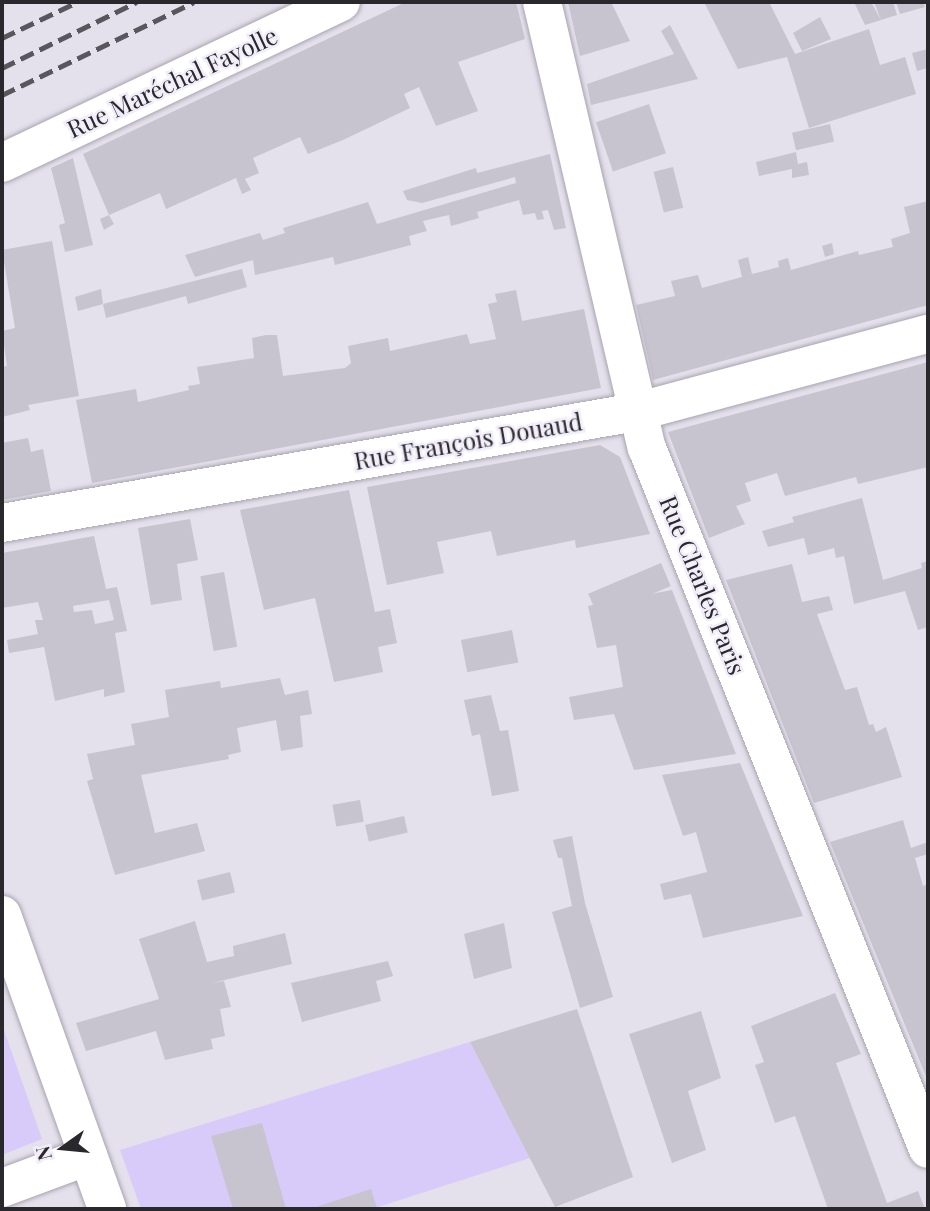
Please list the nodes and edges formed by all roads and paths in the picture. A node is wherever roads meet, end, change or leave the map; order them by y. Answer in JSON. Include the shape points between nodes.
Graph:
{"nodes":[{"id":1,"x":341,"y":2,"type":"edge"},
{"id":2,"x":542,"y":2,"type":"edge"},
{"id":3,"x":2,"y":163,"type":"edge"},
{"id":4,"x":928,"y":334,"type":"edge"},
{"id":5,"x":636,"y":412,"type":"junction"},
{"id":6,"x":2,"y":523,"type":"edge"},
{"id":7,"x":2,"y":915,"type":"edge"},
{"id":8,"x":928,"y":1149,"type":"edge"},
{"id":9,"x":89,"y":1156,"type":"junction"},
{"id":10,"x":2,"y":1188,"type":"edge"},
{"id":11,"x":107,"y":1209,"type":"edge"}],
"edges":[{"from":1,"to":3,"type":"street","name":"Rue Maréchal Fayolle"},
{"from":2,"to":5,"type":"street","name":"Rue Charles Paris"},
{"from":4,"to":5,"type":"street","name":"Rue François Douaud"},
{"from":5,"to":6,"type":"street","name":"Rue François Douaud"},
{"from":5,"to":8,"type":"street","name":"Rue Charles Paris"},
{"from":7,"to":9,"type":"street"},
{"from":9,"to":10,"type":"street"},
{"from":9,"to":11,"type":"street"}]}
